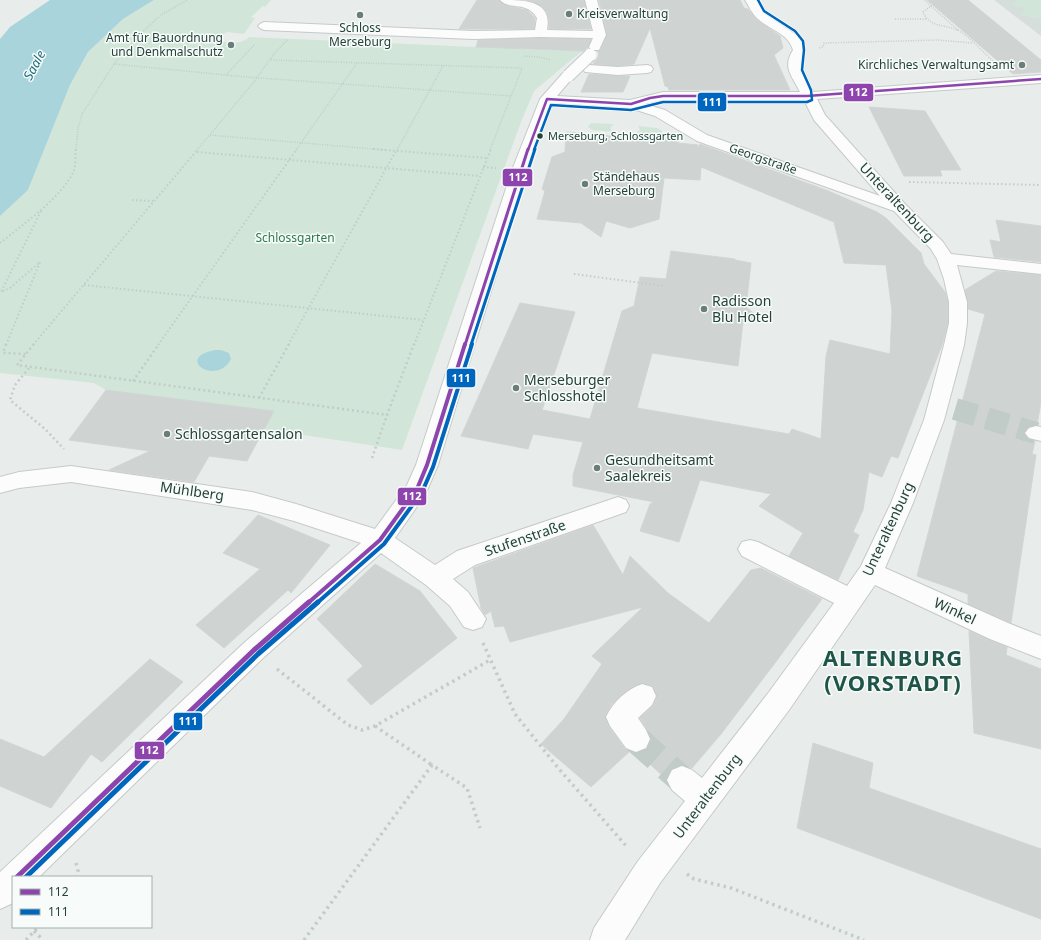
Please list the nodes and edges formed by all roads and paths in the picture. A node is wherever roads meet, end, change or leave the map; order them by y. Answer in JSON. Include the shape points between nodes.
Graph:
{"nodes":[{"id":1,"x":187,"y":0,"type":"edge"},
{"id":2,"x":506,"y":0,"type":"edge"},
{"id":3,"x":591,"y":0,"type":"edge"},
{"id":4,"x":751,"y":0,"type":"edge"},
{"id":5,"x":925,"y":0,"type":"edge"},
{"id":6,"x":529,"y":1,"type":"edge"},
{"id":7,"x":931,"y":6,"type":"junction"},
{"id":8,"x":895,"y":19,"type":"dead end"},
{"id":9,"x":926,"y":19,"type":"junction"},
{"id":10,"x":264,"y":26,"type":"dead end"},
{"id":11,"x":958,"y":30,"type":"junction"},
{"id":12,"x":540,"y":33,"type":"junction"},
{"id":13,"x":600,"y":35,"type":"junction"},
{"id":14,"x":288,"y":39,"type":"dead end"},
{"id":15,"x":972,"y":43,"type":"junction"},
{"id":16,"x":799,"y":50,"type":"junction"},
{"id":17,"x":271,"y":60,"type":"junction"},
{"id":18,"x":358,"y":63,"type":"junction"},
{"id":19,"x":114,"y":64,"type":"junction"},
{"id":20,"x":443,"y":66,"type":"junction"},
{"id":21,"x":589,"y":69,"type":"dead end"},
{"id":22,"x":258,"y":78,"type":"junction"},
{"id":23,"x":1041,"y":79,"type":"edge"},
{"id":24,"x":1016,"y":80,"type":"junction"},
{"id":25,"x":343,"y":84,"type":"junction"},
{"id":26,"x":430,"y":90,"type":"junction"},
{"id":27,"x":511,"y":96,"type":"junction"},
{"id":28,"x":807,"y":96,"type":"junction"},
{"id":29,"x":650,"y":98,"type":"junction"},
{"id":30,"x":547,"y":99,"type":"junction"},
{"id":31,"x":631,"y":104,"type":"junction"},
{"id":32,"x":210,"y":135,"type":"junction"},
{"id":33,"x":301,"y":143,"type":"junction"},
{"id":34,"x":397,"y":151,"type":"junction"},
{"id":35,"x":196,"y":152,"type":"junction"},
{"id":36,"x":486,"y":158,"type":"junction"},
{"id":37,"x":290,"y":160,"type":"junction"},
{"id":38,"x":388,"y":168,"type":"junction"},
{"id":39,"x":479,"y":176,"type":"junction"},
{"id":40,"x":876,"y":181,"type":"junction"},
{"id":41,"x":1041,"y":185,"type":"edge"},
{"id":42,"x":132,"y":200,"type":"dead end"},
{"id":43,"x":154,"y":201,"type":"junction"},
{"id":44,"x":899,"y":207,"type":"junction"},
{"id":45,"x":42,"y":209,"type":"junction"},
{"id":46,"x":0,"y":243,"type":"edge"},
{"id":47,"x":946,"y":259,"type":"junction"},
{"id":48,"x":1041,"y":268,"type":"edge"},
{"id":49,"x":574,"y":274,"type":"dead end"},
{"id":50,"x":83,"y":285,"type":"junction"},
{"id":51,"x":664,"y":286,"type":"dead end"},
{"id":52,"x":193,"y":296,"type":"junction"},
{"id":53,"x":310,"y":309,"type":"junction"},
{"id":54,"x":423,"y":320,"type":"junction"},
{"id":55,"x":26,"y":354,"type":"junction"},
{"id":56,"x":29,"y":367,"type":"junction"},
{"id":57,"x":133,"y":381,"type":"junction"},
{"id":58,"x":259,"y":398,"type":"junction"},
{"id":59,"x":387,"y":415,"type":"junction"},
{"id":60,"x":372,"y":458,"type":"dead end"},
{"id":61,"x":100,"y":477,"type":"junction"},
{"id":62,"x":0,"y":485,"type":"edge"},
{"id":63,"x":618,"y":506,"type":"dead end"},
{"id":64,"x":380,"y":540,"type":"junction"},
{"id":65,"x":750,"y":549,"type":"dead end"},
{"id":66,"x":871,"y":572,"type":"junction"},
{"id":67,"x":436,"y":578,"type":"junction"},
{"id":68,"x":851,"y":600,"type":"junction"},
{"id":69,"x":473,"y":619,"type":"joint"},
{"id":70,"x":1041,"y":648,"type":"edge"},
{"id":71,"x":254,"y":650,"type":"junction"},
{"id":72,"x":490,"y":660,"type":"junction"},
{"id":73,"x":642,"y":696,"type":"dead end"},
{"id":74,"x":375,"y":726,"type":"junction"},
{"id":75,"x":636,"y":739,"type":"tunnel mouth"},
{"id":76,"x":432,"y":765,"type":"junction"},
{"id":77,"x":682,"y":780,"type":"tunnel mouth"},
{"id":78,"x":705,"y":799,"type":"junction"},
{"id":79,"x":480,"y":828,"type":"dead end"},
{"id":80,"x":649,"y":872,"type":"junction"},
{"id":81,"x":18,"y":876,"type":"edge"},
{"id":82,"x":694,"y":879,"type":"dead end"},
{"id":83,"x":12,"y":882,"type":"edge"},
{"id":84,"x":0,"y":893,"type":"edge"},
{"id":85,"x":37,"y":928,"type":"edge"},
{"id":86,"x":34,"y":931,"type":"junction"},
{"id":87,"x":26,"y":940,"type":"edge"},
{"id":88,"x":43,"y":940,"type":"edge"},
{"id":89,"x":304,"y":940,"type":"edge"},
{"id":90,"x":606,"y":940,"type":"edge"},
{"id":91,"x":864,"y":940,"type":"edge"}],
"edges":[{"from":1,"to":19,"type":"path","via":[[161,15],[138,36]]},
{"from":2,"to":6,"type":"street"},
{"from":3,"to":13,"type":"street"},
{"from":4,"to":16,"type":"street","via":[[760,15],[793,37],[798,43]]},
{"from":5,"to":7,"type":"path"},
{"from":6,"to":12,"type":"street","via":[[537,7],[543,18]]},
{"from":7,"to":9,"type":"path","via":[[923,12]]},
{"from":7,"to":11,"type":"path"},
{"from":8,"to":9,"type":"path"},
{"from":9,"to":11,"type":"path","via":[[938,26]]},
{"from":10,"to":12,"type":"street","via":[[473,35]]},
{"from":11,"to":15,"type":"path"},
{"from":12,"to":13,"type":"street"},
{"from":13,"to":30,"type":"street","bridge":true,"via":[[590,55]]},
{"from":14,"to":17,"type":"path","bridge":true},
{"from":15,"to":16,"type":"path","via":[[883,40],[824,44],[818,49]]},
{"from":15,"to":24,"type":"path"},
{"from":16,"to":28,"type":"street","name":"Unteraltenburg","via":[[794,58],[794,68]]},
{"from":17,"to":18,"type":"path"},
{"from":17,"to":22,"type":"path"},
{"from":18,"to":20,"type":"path"},
{"from":18,"to":25,"type":"path"},
{"from":19,"to":22,"type":"path"},
{"from":19,"to":45,"type":"path","via":[[82,114],[74,169],[67,183]]},
{"from":20,"to":26,"type":"path"},
{"from":20,"to":27,"type":"path","via":[[522,68]]},
{"from":21,"to":29,"type":"street","via":[[618,70],[649,65]]},
{"from":22,"to":25,"type":"path"},
{"from":22,"to":32,"type":"path"},
{"from":23,"to":24,"type":"street"},
{"from":24,"to":28,"type":"street"},
{"from":25,"to":26,"type":"path"},
{"from":25,"to":33,"type":"path"},
{"from":26,"to":27,"type":"path"},
{"from":26,"to":34,"type":"path"},
{"from":27,"to":36,"type":"path"},
{"from":28,"to":29,"type":"street"},
{"from":28,"to":40,"type":"street","name":"Unteraltenburg","via":[[819,117]]},
{"from":29,"to":31,"type":"street"},
{"from":30,"to":31,"type":"street"},
{"from":30,"to":64,"type":"street","via":[[520,170],[427,465],[417,489]]},
{"from":31,"to":44,"type":"street","name":"Georgstraße","via":[[660,113],[702,138]]},
{"from":32,"to":33,"type":"path"},
{"from":32,"to":35,"type":"path"},
{"from":33,"to":34,"type":"path"},
{"from":33,"to":37,"type":"path"},
{"from":34,"to":36,"type":"path"},
{"from":34,"to":38,"type":"path"},
{"from":35,"to":37,"type":"path"},
{"from":35,"to":43,"type":"path"},
{"from":36,"to":39,"type":"path"},
{"from":37,"to":38,"type":"path"},
{"from":37,"to":52,"type":"path"},
{"from":38,"to":39,"type":"path"},
{"from":38,"to":53,"type":"path"},
{"from":39,"to":54,"type":"path"},
{"from":40,"to":41,"type":"path"},
{"from":40,"to":44,"type":"street","name":"Unteraltenburg"},
{"from":42,"to":43,"type":"path"},
{"from":43,"to":50,"type":"path"},
{"from":44,"to":47,"type":"street","name":"Unteraltenburg","via":[[937,246]]},
{"from":45,"to":46,"type":"path"},
{"from":45,"to":55,"type":"path","via":[[1,292],[10,288],[40,262],[3,353]]},
{"from":47,"to":48,"type":"street"},
{"from":47,"to":66,"type":"street","name":"Unteraltenburg","via":[[958,302],[958,323],[947,406]]},
{"from":49,"to":51,"type":"path"},
{"from":50,"to":52,"type":"path"},
{"from":50,"to":55,"type":"path"},
{"from":52,"to":53,"type":"path"},
{"from":52,"to":57,"type":"path"},
{"from":53,"to":54,"type":"path"},
{"from":53,"to":58,"type":"path"},
{"from":54,"to":59,"type":"path"},
{"from":55,"to":56,"type":"path","via":[[17,365]]},
{"from":56,"to":57,"type":"path"},
{"from":56,"to":61,"type":"path","via":[[15,385],[10,400],[45,429],[76,461],[96,470]]},
{"from":57,"to":58,"type":"path"},
{"from":58,"to":59,"type":"path"},
{"from":59,"to":60,"type":"path"},
{"from":61,"to":62,"type":"street","name":"Mühlberg","via":[[71,474],[19,480]]},
{"from":61,"to":64,"type":"street","name":"Mühlberg","via":[[252,501]]},
{"from":63,"to":67,"type":"street","name":"Stufenstraße","via":[[466,558]]},
{"from":64,"to":67,"type":"street","name":"Mühlberg"},
{"from":64,"to":71,"type":"street"},
{"from":65,"to":68,"type":"street"},
{"from":66,"to":68,"type":"street","name":"Unteraltenburg"},
{"from":66,"to":70,"type":"street","name":"Winkel"},
{"from":67,"to":69,"type":"street","name":"Mühlberg","via":[[459,599]]},
{"from":68,"to":78,"type":"street","name":"Unteraltenburg"},
{"from":69,"to":72,"type":"path"},
{"from":71,"to":74,"type":"path","via":[[348,725],[362,730]]},
{"from":71,"to":81,"type":"street"},
{"from":72,"to":74,"type":"path"},
{"from":72,"to":80,"type":"path","via":[[515,714],[559,769]]},
{"from":73,"to":75,"type":"street","via":[[620,716]]},
{"from":74,"to":76,"type":"path"},
{"from":76,"to":79,"type":"path","via":[[467,788]]},
{"from":76,"to":89,"type":"path"},
{"from":77,"to":78,"type":"street"},
{"from":78,"to":80,"type":"street","name":"Unteraltenburg"},
{"from":80,"to":90,"type":"street","name":"Unteraltenburg"},
{"from":82,"to":91,"type":"path","via":[[731,888]]},
{"from":83,"to":84,"type":"street"},
{"from":85,"to":86,"type":"path"},
{"from":86,"to":87,"type":"path"},
{"from":86,"to":88,"type":"path"}]}
